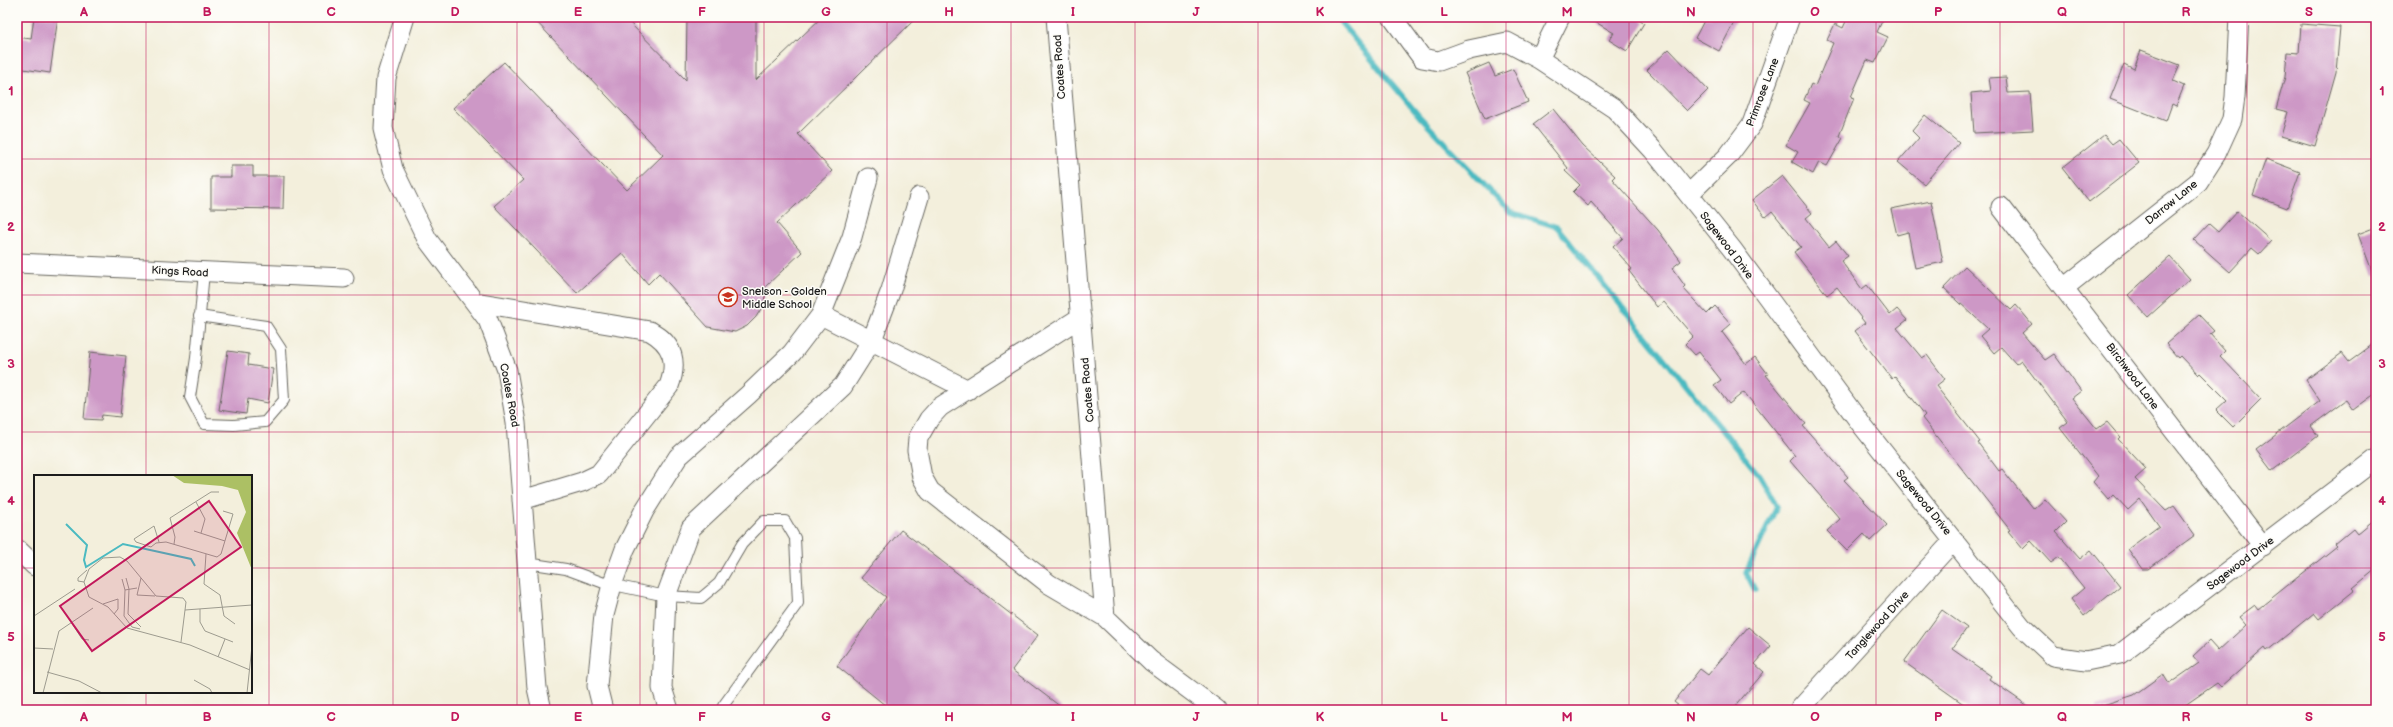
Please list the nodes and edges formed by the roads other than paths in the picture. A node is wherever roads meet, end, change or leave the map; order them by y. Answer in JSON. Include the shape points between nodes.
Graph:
{"nodes":[{"id":1,"x":405,"y":17,"type":"edge"},
{"id":2,"x":1056,"y":17,"type":"edge"},
{"id":3,"x":1392,"y":17,"type":"edge"},
{"id":4,"x":1560,"y":17,"type":"edge"},
{"id":5,"x":1790,"y":17,"type":"edge"},
{"id":6,"x":2239,"y":17,"type":"edge"},
{"id":7,"x":1539,"y":59,"type":"junction"},
{"id":8,"x":868,"y":178,"type":"dead end"},
{"id":9,"x":1688,"y":194,"type":"junction"},
{"id":10,"x":919,"y":197,"type":"dead end"},
{"id":11,"x":2001,"y":207,"type":"dead end"},
{"id":12,"x":17,"y":263,"type":"edge"},
{"id":13,"x":204,"y":272,"type":"junction"},
{"id":14,"x":344,"y":278,"type":"dead end"},
{"id":15,"x":2065,"y":286,"type":"junction"},
{"id":16,"x":475,"y":302,"type":"junction"},
{"id":17,"x":821,"y":315,"type":"junction"},
{"id":18,"x":199,"y":316,"type":"junction"},
{"id":19,"x":1081,"y":317,"type":"junction"},
{"id":20,"x":872,"y":340,"type":"junction"},
{"id":21,"x":968,"y":390,"type":"junction"},
{"id":22,"x":2376,"y":459,"type":"edge"},
{"id":23,"x":522,"y":500,"type":"junction"},
{"id":24,"x":1954,"y":540,"type":"junction"},
{"id":25,"x":2263,"y":546,"type":"junction"},
{"id":26,"x":17,"y":549,"type":"edge"},
{"id":27,"x":527,"y":563,"type":"junction"},
{"id":28,"x":34,"y":565,"type":"edge"},
{"id":29,"x":612,"y":584,"type":"junction"},
{"id":30,"x":666,"y":596,"type":"junction"},
{"id":31,"x":1105,"y":617,"type":"junction"},
{"id":32,"x":542,"y":710,"type":"edge"},
{"id":33,"x":603,"y":710,"type":"edge"},
{"id":34,"x":669,"y":710,"type":"edge"},
{"id":35,"x":723,"y":710,"type":"edge"},
{"id":36,"x":1217,"y":710,"type":"edge"},
{"id":37,"x":1799,"y":710,"type":"edge"}],
"edges":[{"from":1,"to":16,"type":"street","name":"Coates Road","via":[[386,78],[383,128],[393,169],[428,240]]},
{"from":2,"to":19,"type":"street","name":"Coates Road"},
{"from":3,"to":7,"type":"street","name":"Sagewood Drive","via":[[1422,58],[1440,62],[1468,50],[1507,42]]},
{"from":4,"to":7,"type":"street"},
{"from":5,"to":9,"type":"street","name":"Primrose Lane","via":[[1752,124],[1728,156]]},
{"from":6,"to":15,"type":"street","name":"Darrow Lane","via":[[2232,119],[2216,154],[2198,182]]},
{"from":7,"to":9,"type":"street","name":"Sagewood Drive","via":[[1615,109],[1653,150]]},
{"from":8,"to":17,"type":"street","via":[[852,237]]},
{"from":9,"to":24,"type":"street","name":"Sagewood Drive","via":[[1732,249],[1864,428]]},
{"from":10,"to":20,"type":"street","via":[[891,290]]},
{"from":11,"to":15,"type":"street","name":"Birchwood Lane"},
{"from":12,"to":13,"type":"street","name":"Kings Road"},
{"from":13,"to":14,"type":"street","name":"Kings Road"},
{"from":13,"to":18,"type":"lane"},
{"from":15,"to":25,"type":"street","name":"Birchwood Lane"},
{"from":16,"to":23,"type":"street","name":"Coates Road","via":[[488,320],[507,370],[516,423]]},
{"from":16,"to":23,"type":"street","via":[[650,331],[662,338],[674,362],[669,386],[599,474],[582,482]]},
{"from":17,"to":20,"type":"street"},
{"from":17,"to":29,"type":"street","via":[[792,352],[678,457],[644,511],[625,549]]},
{"from":18,"to":18,"type":"lane","via":[[190,397],[204,424],[265,422],[284,400],[281,349],[266,326]]},
{"from":19,"to":21,"type":"street"},
{"from":19,"to":31,"type":"street","name":"Coates Road"},
{"from":20,"to":21,"type":"street"},
{"from":20,"to":30,"type":"street","via":[[843,386],[691,528]]},
{"from":21,"to":31,"type":"street","via":[[940,407],[929,419],[918,438],[917,462],[930,491],[1049,584]]},
{"from":22,"to":25,"type":"street","name":"Sagewood Drive"},
{"from":23,"to":27,"type":"street","name":"Coates Road"},
{"from":24,"to":25,"type":"street","name":"Sagewood Drive","via":[[2022,627],[2053,656],[2086,661],[2120,654]]},
{"from":24,"to":37,"type":"street","name":"Tanglewood Drive"},
{"from":26,"to":28,"type":"street"},
{"from":27,"to":29,"type":"lane","via":[[566,569]]},
{"from":27,"to":32,"type":"street","name":"Coates Road","via":[[537,688]]},
{"from":29,"to":30,"type":"lane"},
{"from":29,"to":33,"type":"street","via":[[604,615],[598,686]]},
{"from":30,"to":34,"type":"street","via":[[662,688]]},
{"from":30,"to":35,"type":"lane","via":[[701,598],[719,583],[742,544],[764,522],[785,521],[795,538],[798,603],[723,706]]},
{"from":31,"to":36,"type":"street","via":[[1151,661]]}]}
